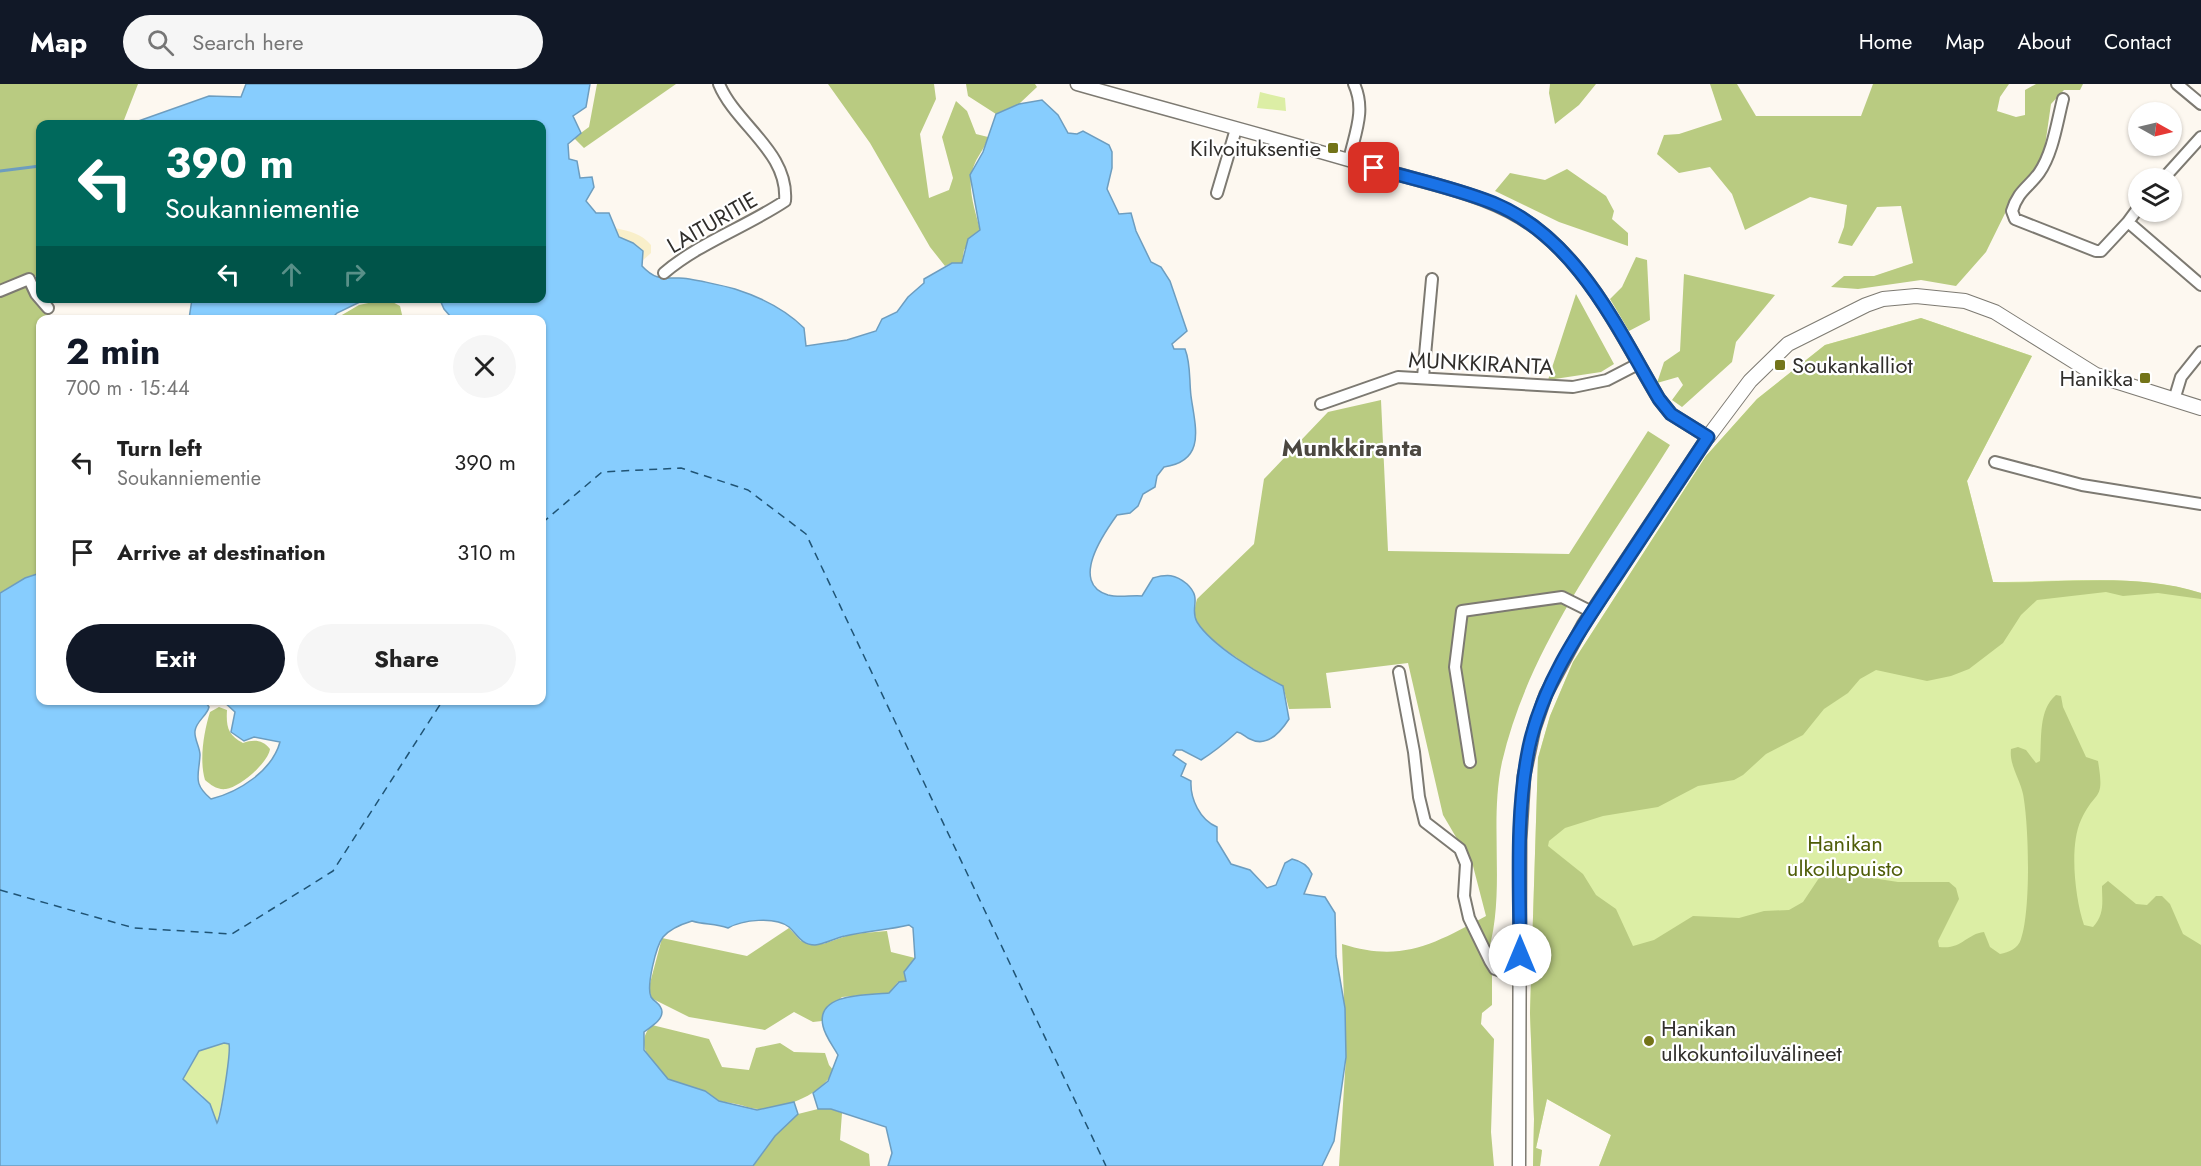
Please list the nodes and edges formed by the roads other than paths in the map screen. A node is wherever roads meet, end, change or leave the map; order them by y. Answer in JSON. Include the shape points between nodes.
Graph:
{"nodes":[{"id":1,"x":719,"y":84,"type":"edge"},
{"id":2,"x":1077,"y":84,"type":"edge"},
{"id":3,"x":1354,"y":84,"type":"edge"},
{"id":4,"x":2177,"y":84,"type":"edge"},
{"id":5,"x":2063,"y":99,"type":"dead end"},
{"id":6,"x":2201,"y":104,"type":"edge"},
{"id":7,"x":1236,"y":129,"type":"junction"},
{"id":8,"x":2201,"y":137,"type":"edge"},
{"id":9,"x":1348,"y":160,"type":"junction"},
{"id":10,"x":2173,"y":168,"type":"edge"},
{"id":11,"x":1217,"y":193,"type":"dead end"},
{"id":12,"x":2128,"y":222,"type":"joint"},
{"id":13,"x":664,"y":273,"type":"dead end"},
{"id":14,"x":1432,"y":279,"type":"dead end"},
{"id":15,"x":2201,"y":285,"type":"edge"},
{"id":16,"x":0,"y":291,"type":"edge"},
{"id":17,"x":36,"y":294,"type":"edge"},
{"id":18,"x":44,"y":303,"type":"edge"},
{"id":19,"x":48,"y":308,"type":"dead end"},
{"id":20,"x":2201,"y":351,"type":"edge"},
{"id":21,"x":1638,"y":364,"type":"junction"},
{"id":22,"x":1423,"y":377,"type":"junction"},
{"id":23,"x":2174,"y":400,"type":"junction"},
{"id":24,"x":1321,"y":404,"type":"dead end"},
{"id":25,"x":2201,"y":408,"type":"edge"},
{"id":26,"x":1708,"y":437,"type":"junction"},
{"id":27,"x":1995,"y":462,"type":"dead end"},
{"id":28,"x":2201,"y":504,"type":"edge"},
{"id":29,"x":1592,"y":612,"type":"junction"},
{"id":30,"x":1399,"y":672,"type":"dead end"},
{"id":31,"x":1470,"y":762,"type":"dead end"},
{"id":32,"x":1520,"y":978,"type":"junction"},
{"id":33,"x":1519,"y":1166,"type":"edge"}],
"edges":[{"from":1,"to":13,"type":"street","name":"LAITURITIE","via":[[771,153],[784,182],[785,201],[757,220],[682,258]]},
{"from":2,"to":7,"type":"street"},
{"from":3,"to":9,"type":"street","via":[[1360,111]]},
{"from":4,"to":6,"type":"street"},
{"from":5,"to":12,"type":"street","via":[[2039,173],[2016,198],[2012,211],[2015,219],[2096,251],[2101,251]]},
{"from":7,"to":9,"type":"street"},
{"from":7,"to":11,"type":"street"},
{"from":8,"to":10,"type":"street"},
{"from":9,"to":21,"type":"street","via":[[1494,203],[1540,231],[1571,260]]},
{"from":12,"to":15,"type":"street"},
{"from":14,"to":22,"type":"street"},
{"from":16,"to":17,"type":"street","via":[[34,277]]},
{"from":18,"to":19,"type":"street"},
{"from":20,"to":23,"type":"street","via":[[2181,377]]},
{"from":21,"to":22,"type":"street","name":"MUNKKIRANTA","via":[[1607,380],[1573,387]]},
{"from":21,"to":26,"type":"street","via":[[1671,414]]},
{"from":22,"to":24,"type":"street","name":"MUNKKIRANTA","via":[[1384,380]]},
{"from":23,"to":25,"type":"main road"},
{"from":23,"to":26,"type":"main road","via":[[2096,375],[2014,321],[1978,305],[1933,296],[1899,297],[1866,305],[1803,334],[1776,352],[1735,398]]},
{"from":26,"to":29,"type":"street"},
{"from":27,"to":28,"type":"street","via":[[2082,485]]},
{"from":29,"to":31,"type":"street","via":[[1562,597],[1462,611],[1455,667]]},
{"from":29,"to":32,"type":"street","via":[[1546,694],[1529,747],[1521,807]]},
{"from":30,"to":32,"type":"street","via":[[1425,822],[1460,849],[1466,864],[1464,896],[1469,918],[1490,961],[1495,969]]},
{"from":32,"to":33,"type":"street"}]}
